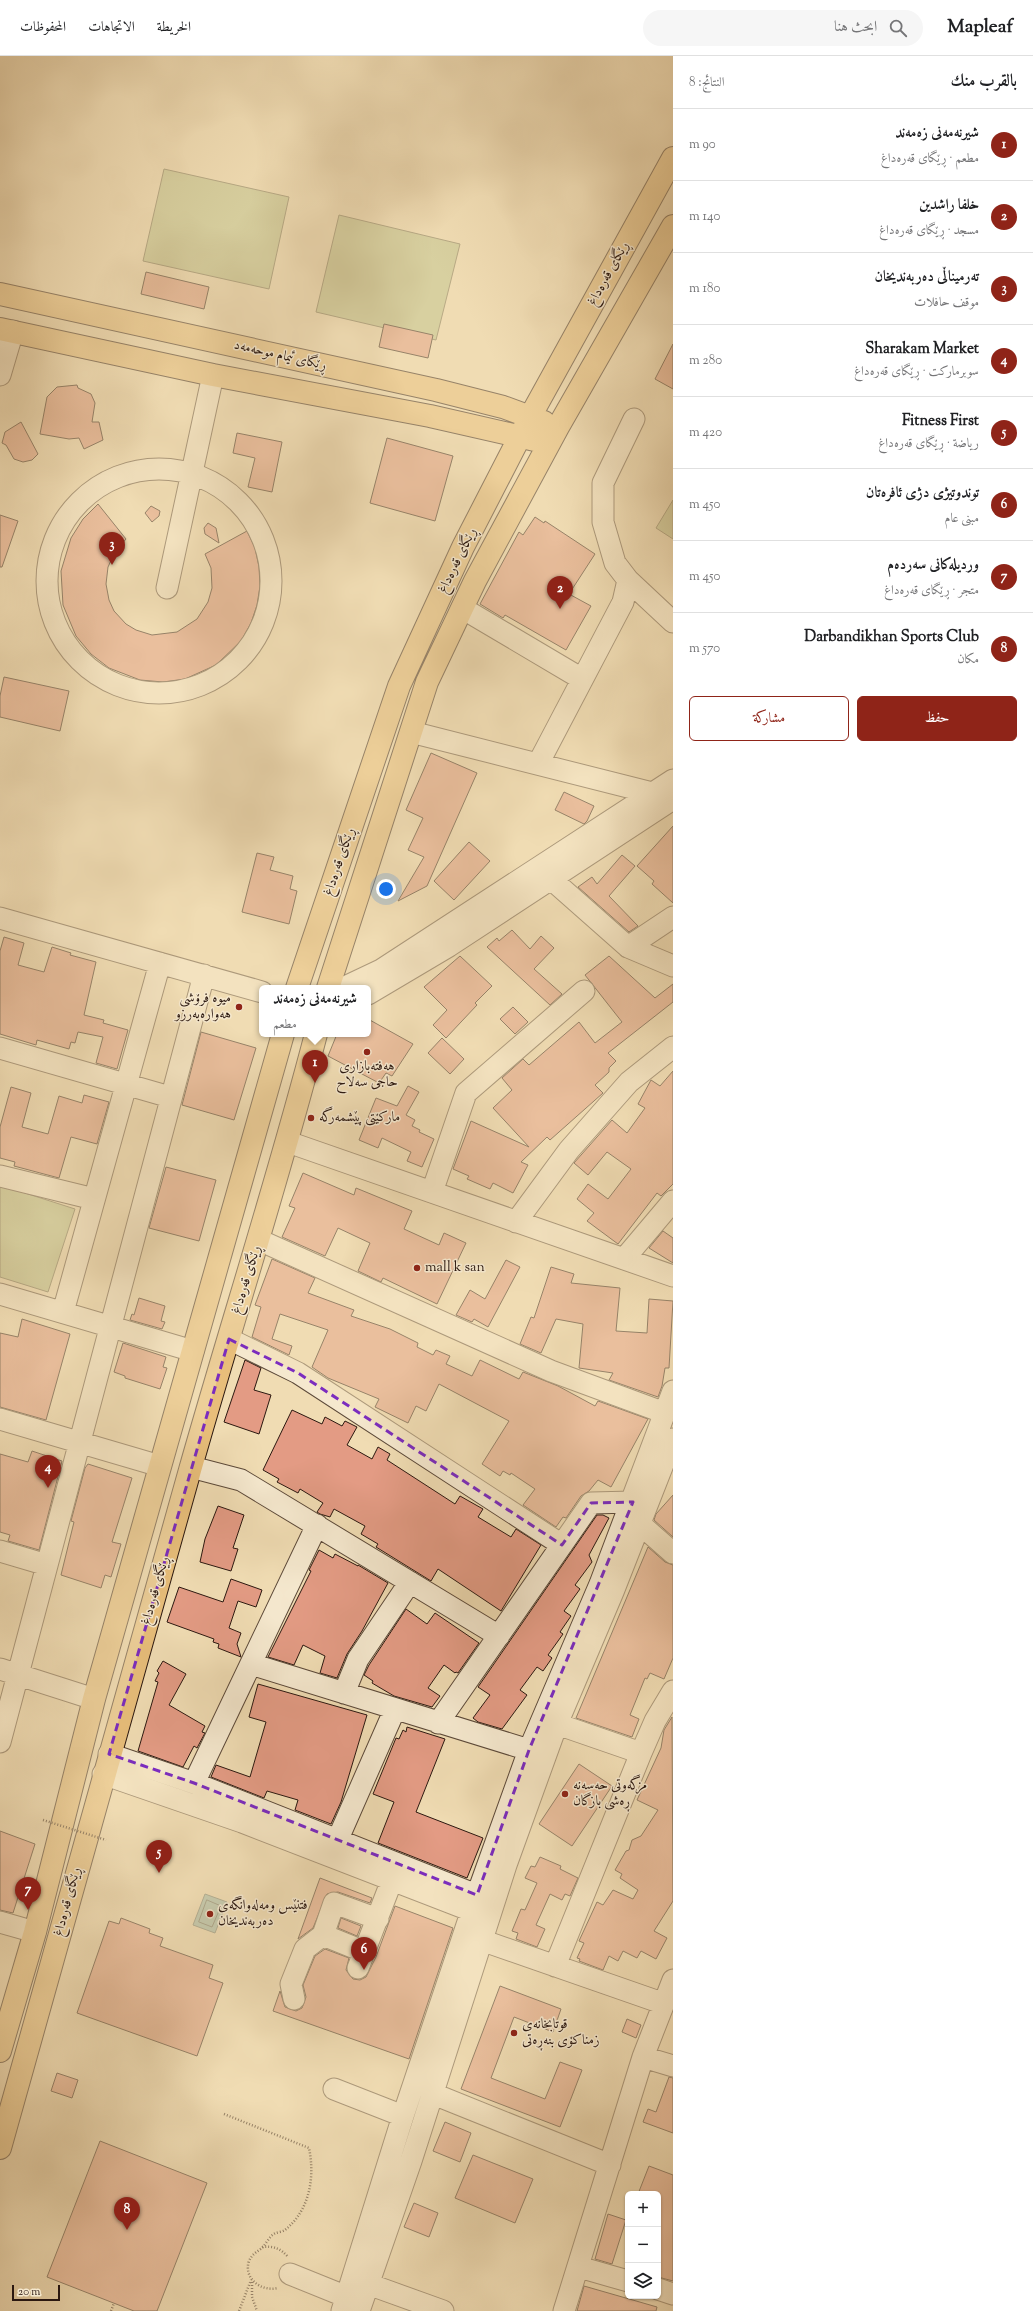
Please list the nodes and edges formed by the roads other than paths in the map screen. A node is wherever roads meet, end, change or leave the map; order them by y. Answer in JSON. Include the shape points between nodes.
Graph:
{"nodes":[{"id":1,"x":673,"y":158,"type":"edge"},
{"id":2,"x":673,"y":226,"type":"edge"},
{"id":3,"x":0,"y":294,"type":"edge"},
{"id":4,"x":6,"y":330,"type":"edge"},
{"id":5,"x":0,"y":375,"type":"edge"},
{"id":6,"x":213,"y":376,"type":"junction"},
{"id":7,"x":436,"y":390,"type":"junction"},
{"id":8,"x":430,"y":416,"type":"junction"},
{"id":9,"x":530,"y":417,"type":"junction"},
{"id":10,"x":634,"y":420,"type":"dead end"},
{"id":11,"x":554,"y":435,"type":"junction"},
{"id":12,"x":520,"y":436,"type":"junction"},
{"id":13,"x":192,"y":473,"type":"junction"},
{"id":14,"x":628,"y":580,"type":"junction"},
{"id":15,"x":167,"y":588,"type":"dead end"},
{"id":16,"x":462,"y":608,"type":"junction"},
{"id":17,"x":673,"y":622,"type":"edge"},
{"id":18,"x":582,"y":679,"type":"junction"},
{"id":19,"x":411,"y":732,"type":"junction"},
{"id":20,"x":538,"y":764,"type":"junction"},
{"id":21,"x":673,"y":780,"type":"edge"},
{"id":22,"x":652,"y":793,"type":"junction"},
{"id":23,"x":673,"y":799,"type":"edge"},
{"id":24,"x":544,"y":873,"type":"junction"},
{"id":25,"x":673,"y":917,"type":"edge"},
{"id":26,"x":0,"y":918,"type":"edge"},
{"id":27,"x":628,"y":947,"type":"junction"},
{"id":28,"x":160,"y":963,"type":"junction"},
{"id":29,"x":673,"y":966,"type":"edge"},
{"id":30,"x":204,"y":976,"type":"junction"},
{"id":31,"x":298,"y":985,"type":"edge"},
{"id":32,"x":329,"y":985,"type":"edge"},
{"id":33,"x":349,"y":985,"type":"edge"},
{"id":34,"x":259,"y":991,"type":"edge"},
{"id":35,"x":584,"y":991,"type":"dead end"},
{"id":36,"x":371,"y":992,"type":"edge"},
{"id":37,"x":282,"y":1037,"type":"edge"},
{"id":38,"x":315,"y":1037,"type":"edge"},
{"id":39,"x":673,"y":1047,"type":"edge"},
{"id":40,"x":0,"y":1048,"type":"edge"},
{"id":41,"x":126,"y":1084,"type":"junction"},
{"id":42,"x":170,"y":1096,"type":"junction"},
{"id":43,"x":288,"y":1142,"type":"junction"},
{"id":44,"x":0,"y":1176,"type":"edge"},
{"id":45,"x":432,"y":1192,"type":"junction"},
{"id":46,"x":94,"y":1199,"type":"junction"},
{"id":47,"x":673,"y":1201,"type":"edge"},
{"id":48,"x":516,"y":1222,"type":"junction"},
{"id":49,"x":259,"y":1240,"type":"junction"},
{"id":50,"x":624,"y":1259,"type":"junction"},
{"id":51,"x":673,"y":1276,"type":"edge"},
{"id":52,"x":0,"y":1294,"type":"edge"},
{"id":53,"x":63,"y":1312,"type":"junction"},
{"id":54,"x":110,"y":1326,"type":"junction"},
{"id":55,"x":229,"y":1340,"type":"junction"},
{"id":56,"x":193,"y":1350,"type":"junction"},
{"id":57,"x":673,"y":1391,"type":"edge"},
{"id":58,"x":665,"y":1413,"type":"junction"},
{"id":59,"x":0,"y":1419,"type":"edge"},
{"id":60,"x":673,"y":1439,"type":"edge"},
{"id":61,"x":79,"y":1442,"type":"junction"},
{"id":62,"x":160,"y":1466,"type":"junction"},
{"id":63,"x":191,"y":1467,"type":"junction"},
{"id":64,"x":632,"y":1502,"type":"junction"},
{"id":65,"x":640,"y":1524,"type":"junction"},
{"id":66,"x":317,"y":1525,"type":"junction"},
{"id":67,"x":562,"y":1545,"type":"junction"},
{"id":68,"x":0,"y":1551,"type":"edge"},
{"id":69,"x":673,"y":1552,"type":"edge"},
{"id":70,"x":47,"y":1566,"type":"junction"},
{"id":71,"x":410,"y":1582,"type":"junction"},
{"id":72,"x":499,"y":1636,"type":"junction"},
{"id":73,"x":251,"y":1664,"type":"junction"},
{"id":74,"x":9,"y":1671,"type":"edge"},
{"id":75,"x":673,"y":1691,"type":"edge"},
{"id":76,"x":344,"y":1693,"type":"junction"},
{"id":77,"x":94,"y":1698,"type":"junction"},
{"id":78,"x":395,"y":1709,"type":"junction"},
{"id":79,"x":438,"y":1723,"type":"junction"},
{"id":80,"x":557,"y":1724,"type":"junction"},
{"id":81,"x":0,"y":1742,"type":"edge"},
{"id":82,"x":529,"y":1750,"type":"junction"},
{"id":83,"x":641,"y":1753,"type":"junction"},
{"id":84,"x":106,"y":1764,"type":"junction"},
{"id":85,"x":194,"y":1783,"type":"junction"},
{"id":86,"x":337,"y":1841,"type":"junction"},
{"id":87,"x":392,"y":1880,"type":"junction"},
{"id":88,"x":483,"y":1906,"type":"junction"},
{"id":89,"x":378,"y":1919,"type":"junction"},
{"id":90,"x":0,"y":1922,"type":"edge"},
{"id":91,"x":34,"y":1932,"type":"junction"},
{"id":92,"x":323,"y":1935,"type":"junction"},
{"id":93,"x":481,"y":1940,"type":"junction"},
{"id":94,"x":555,"y":1966,"type":"junction"},
{"id":95,"x":673,"y":1980,"type":"edge"},
{"id":96,"x":294,"y":1999,"type":"dead end"},
{"id":97,"x":662,"y":2003,"type":"junction"},
{"id":98,"x":0,"y":2051,"type":"edge"},
{"id":99,"x":644,"y":2057,"type":"junction"},
{"id":100,"x":673,"y":2066,"type":"edge"},
{"id":101,"x":334,"y":2089,"type":"dead end"},
{"id":102,"x":431,"y":2093,"type":"junction"},
{"id":103,"x":403,"y":2116,"type":"junction"},
{"id":104,"x":0,"y":2148,"type":"edge"},
{"id":105,"x":401,"y":2158,"type":"junction"},
{"id":106,"x":610,"y":2165,"type":"junction"},
{"id":107,"x":579,"y":2267,"type":"junction"},
{"id":108,"x":290,"y":2274,"type":"road end"},
{"id":109,"x":625,"y":2280,"type":"edge"},
{"id":110,"x":368,"y":2284,"type":"junction"},
{"id":111,"x":661,"y":2290,"type":"edge"},
{"id":112,"x":673,"y":2294,"type":"edge"},
{"id":113,"x":350,"y":2306,"type":"edge"},
{"id":114,"x":443,"y":2311,"type":"edge"},
{"id":115,"x":564,"y":2311,"type":"edge"}],
"edges":[{"from":1,"to":9,"type":"main road","name":"ڕێگای قەرەداغ"},
{"from":2,"to":11,"type":"main road","name":"ڕێگای قەرەداغ"},
{"from":3,"to":7,"type":"main road","name":"ڕێگای ئیمام موحەمەد"},
{"from":4,"to":5,"type":"street"},
{"from":4,"to":6,"type":"main road"},
{"from":6,"to":8,"type":"main road"},
{"from":6,"to":13,"type":"street"},
{"from":7,"to":8,"type":"main road"},
{"from":7,"to":9,"type":"main road","name":"ڕێگای ئیمام موحەمەد"},
{"from":8,"to":12,"type":"main road"},
{"from":9,"to":11,"type":"main road","name":"ڕێگای ئیمام موحەمەد"},
{"from":9,"to":12,"type":"main road","name":"ڕێگای قەرەداغ"},
{"from":10,"to":14,"type":"street","via":[[603,483],[603,522],[616,564]]},
{"from":11,"to":12,"type":"main road"},
{"from":11,"to":16,"type":"main road","name":"ڕێگای قەرەداغ"},
{"from":12,"to":31,"type":"main road","name":"ڕێگای قەرەداغ","via":[[463,548],[399,686]]},
{"from":13,"to":13,"type":"street","via":[[216,483],[236,498],[259,528],[268,552],[272,576],[267,614],[248,651],[215,679],[173,693],[130,690],[91,671],[63,638],[48,597],[48,568],[51,554],[55,540],[69,514],[86,496],[107,482],[143,470],[168,469]]},
{"from":13,"to":15,"type":"street"},
{"from":14,"to":17,"type":"street"},
{"from":14,"to":18,"type":"street","via":[[622,602]]},
{"from":16,"to":18,"type":"street"},
{"from":16,"to":19,"type":"main road","name":"ڕێگای قەرەداغ","via":[[427,682]]},
{"from":18,"to":20,"type":"street"},
{"from":19,"to":20,"type":"street"},
{"from":19,"to":32,"type":"main road","name":"ڕێگای قەرەداغ"},
{"from":20,"to":22,"type":"street"},
{"from":21,"to":22,"type":"street"},
{"from":22,"to":24,"type":"street"},
{"from":23,"to":24,"type":"street"},
{"from":24,"to":27,"type":"street"},
{"from":24,"to":33,"type":"street","via":[[381,970]]},
{"from":24,"to":36,"type":"street","via":[[449,946]]},
{"from":25,"to":27,"type":"street"},
{"from":26,"to":28,"type":"street"},
{"from":27,"to":29,"type":"street"},
{"from":28,"to":30,"type":"street"},
{"from":28,"to":41,"type":"street"},
{"from":30,"to":34,"type":"street"},
{"from":30,"to":42,"type":"street"},
{"from":35,"to":45,"type":"street","via":[[466,1093]]},
{"from":37,"to":56,"type":"main road","name":"ڕێگای قەرەداغ"},
{"from":38,"to":43,"type":"main road","name":"ڕێگای قەرەداغ"},
{"from":39,"to":48,"type":"street","via":[[629,1082],[569,1150]]},
{"from":40,"to":41,"type":"street"},
{"from":41,"to":42,"type":"street"},
{"from":41,"to":46,"type":"street"},
{"from":42,"to":54,"type":"street"},
{"from":43,"to":45,"type":"street"},
{"from":43,"to":49,"type":"main road","name":"ڕێگای قەرەداغ"},
{"from":44,"to":46,"type":"street"},
{"from":45,"to":48,"type":"street"},
{"from":46,"to":53,"type":"street"},
{"from":47,"to":50,"type":"street"},
{"from":48,"to":50,"type":"street"},
{"from":49,"to":55,"type":"main road","name":"ڕێگای قەرەداغ"},
{"from":49,"to":58,"type":"street","via":[[551,1371]]},
{"from":50,"to":51,"type":"street"},
{"from":52,"to":53,"type":"street"},
{"from":53,"to":54,"type":"street"},
{"from":54,"to":56,"type":"street"},
{"from":54,"to":61,"type":"street"},
{"from":55,"to":63,"type":"main road","name":"ڕێگای قەرەداغ"},
{"from":55,"to":67,"type":"street","via":[[298,1374]]},
{"from":56,"to":62,"type":"main road","name":"ڕێگای قەرەداغ"},
{"from":57,"to":58,"type":"street"},
{"from":58,"to":64,"type":"street"},
{"from":59,"to":61,"type":"street"},
{"from":60,"to":65,"type":"street"},
{"from":61,"to":62,"type":"street"},
{"from":61,"to":70,"type":"street"},
{"from":62,"to":77,"type":"main road","name":"ڕێگای قەرەداغ"},
{"from":63,"to":66,"type":"street","via":[[241,1480]]},
{"from":63,"to":84,"type":"main road","name":"ڕێگای قەرەداغ"},
{"from":64,"to":67,"type":"street","via":[[591,1503]]},
{"from":64,"to":82,"type":"street"},
{"from":65,"to":69,"type":"street"},
{"from":65,"to":80,"type":"street"},
{"from":66,"to":71,"type":"street"},
{"from":66,"to":73,"type":"street"},
{"from":67,"to":72,"type":"street"},
{"from":68,"to":70,"type":"street"},
{"from":70,"to":74,"type":"street"},
{"from":71,"to":72,"type":"street"},
{"from":71,"to":76,"type":"street","via":[[358,1660]]},
{"from":72,"to":79,"type":"street"},
{"from":73,"to":76,"type":"street"},
{"from":73,"to":85,"type":"street"},
{"from":74,"to":77,"type":"street"},
{"from":74,"to":81,"type":"street"},
{"from":75,"to":83,"type":"street","via":[[655,1721]]},
{"from":76,"to":78,"type":"street"},
{"from":77,"to":91,"type":"main road","name":"ڕێگای قەرەداغ"},
{"from":78,"to":79,"type":"street"},
{"from":78,"to":86,"type":"street"},
{"from":79,"to":82,"type":"street"},
{"from":80,"to":83,"type":"street"},
{"from":80,"to":88,"type":"street"},
{"from":82,"to":88,"type":"street"},
{"from":83,"to":94,"type":"street"},
{"from":84,"to":85,"type":"street"},
{"from":84,"to":87,"type":"street","via":[[242,1822]]},
{"from":84,"to":104,"type":"main road","name":"ڕێگای قەرەداغ"},
{"from":85,"to":86,"type":"street"},
{"from":86,"to":88,"type":"street"},
{"from":87,"to":88,"type":"street"},
{"from":87,"to":89,"type":"street"},
{"from":88,"to":93,"type":"street"},
{"from":88,"to":103,"type":"street"},
{"from":89,"to":92,"type":"street","via":[[334,1903]]},
{"from":89,"to":92,"type":"street","via":[[362,1960]]},
{"from":90,"to":91,"type":"street"},
{"from":91,"to":98,"type":"main road","name":"ڕێگای قەرەداغ"},
{"from":92,"to":96,"type":"street","via":[[305,1949],[292,1984]]},
{"from":93,"to":94,"type":"street"},
{"from":93,"to":102,"type":"street"},
{"from":94,"to":97,"type":"street"},
{"from":95,"to":97,"type":"street"},
{"from":97,"to":99,"type":"street"},
{"from":99,"to":100,"type":"street"},
{"from":99,"to":106,"type":"street"},
{"from":101,"to":103,"type":"street"},
{"from":102,"to":105,"type":"street"},
{"from":102,"to":106,"type":"street"},
{"from":103,"to":105,"type":"street"},
{"from":105,"to":110,"type":"street"},
{"from":105,"to":113,"type":"street"},
{"from":106,"to":107,"type":"street"},
{"from":107,"to":109,"type":"street"},
{"from":107,"to":115,"type":"street"},
{"from":108,"to":113,"type":"street"},
{"from":110,"to":113,"type":"street"},
{"from":110,"to":114,"type":"street"},
{"from":111,"to":112,"type":"street"}]}
